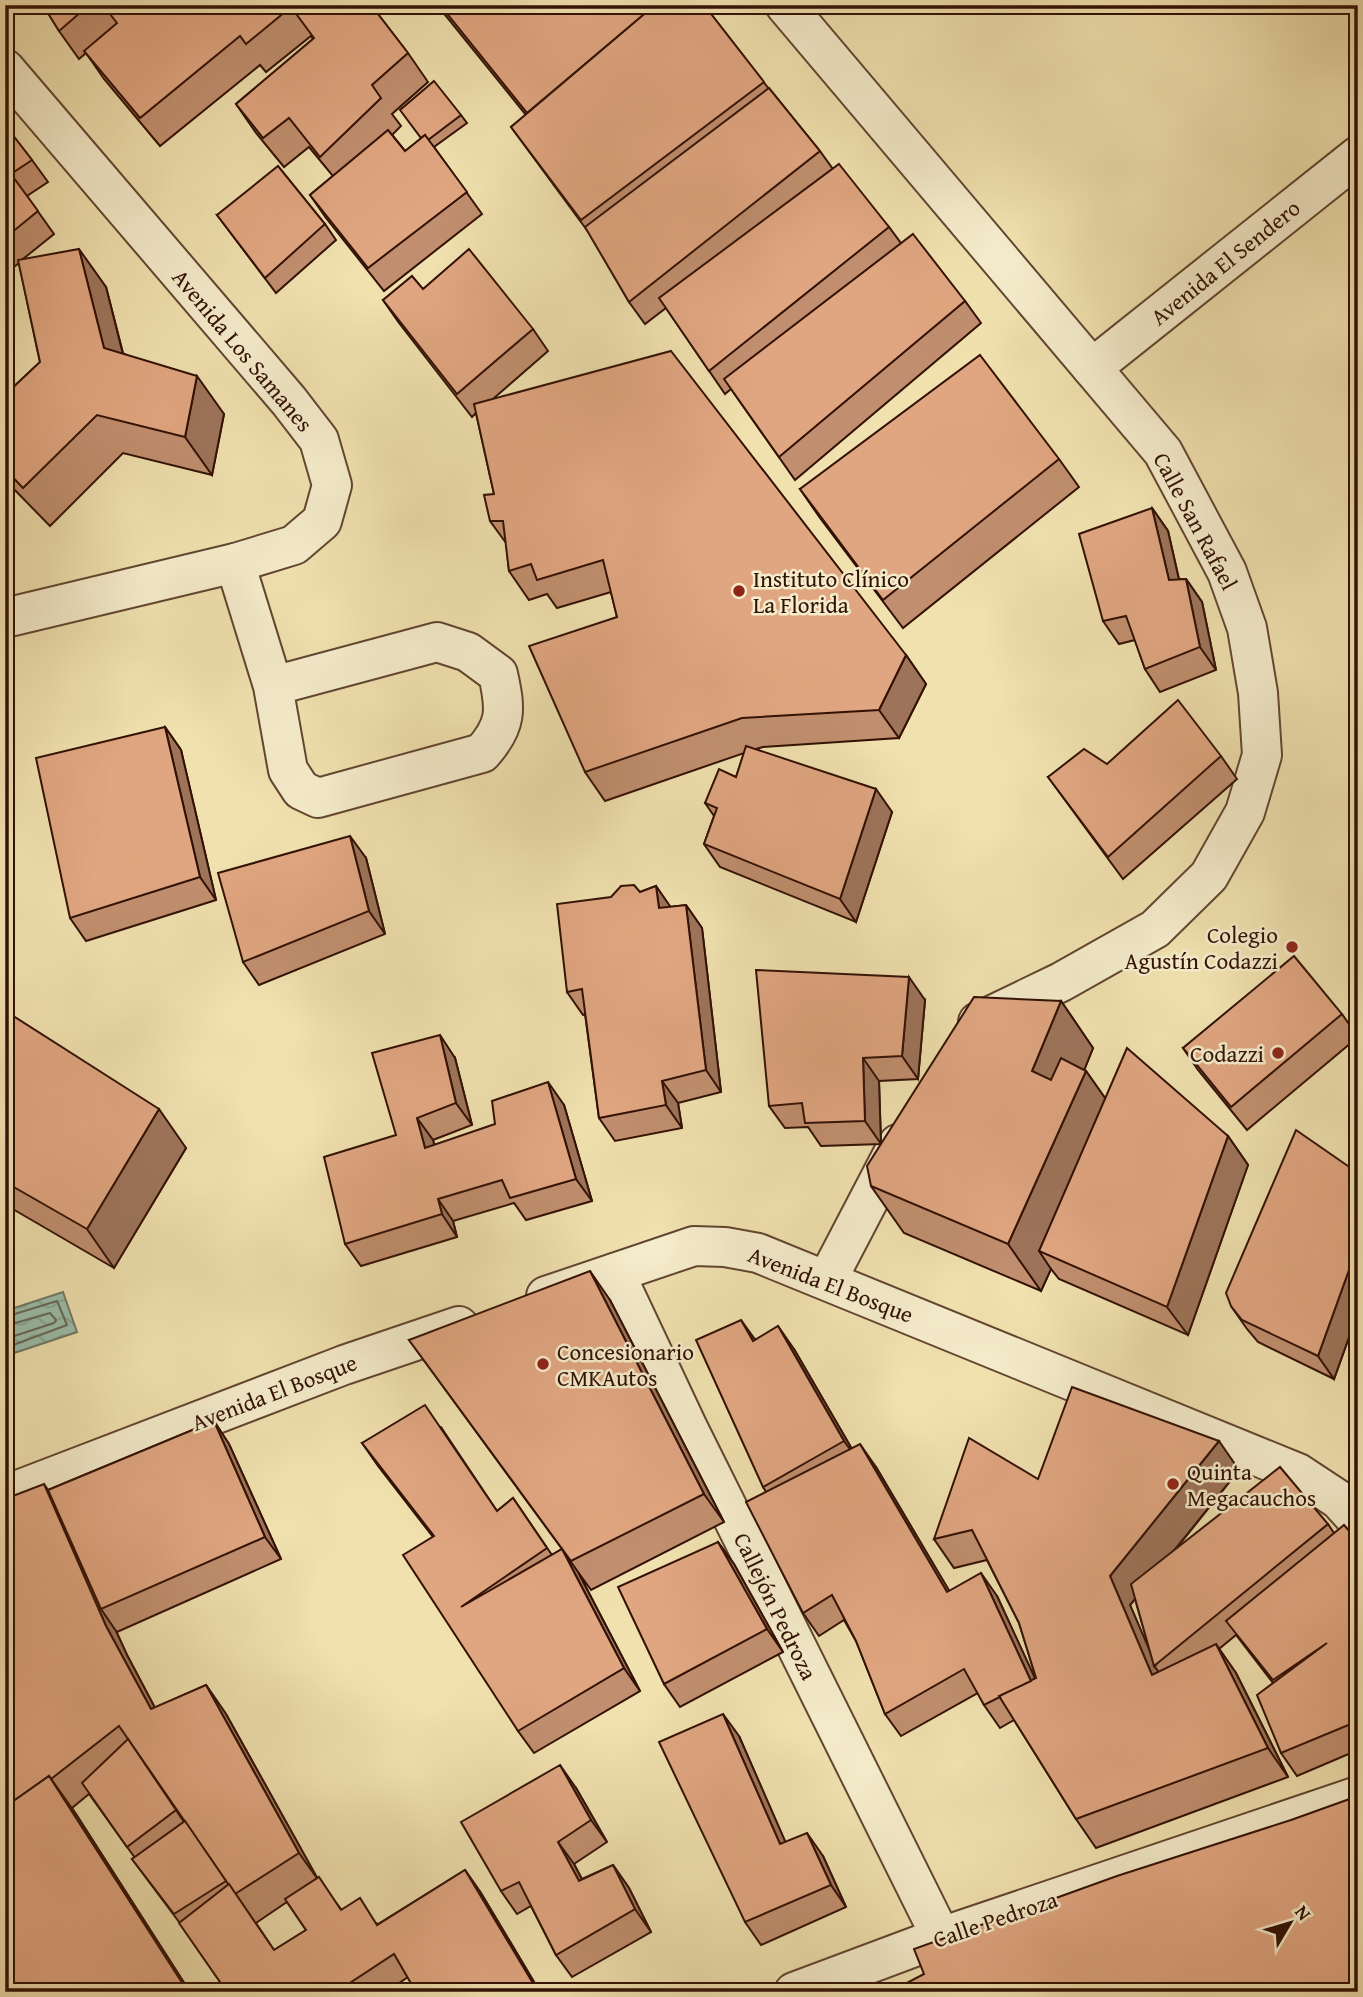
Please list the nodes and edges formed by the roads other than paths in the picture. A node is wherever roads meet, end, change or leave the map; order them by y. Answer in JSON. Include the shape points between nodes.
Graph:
{"nodes":[{"id":1,"x":785,"y":5,"type":"edge"},
{"id":2,"x":5,"y":69,"type":"edge"},
{"id":3,"x":1358,"y":156,"type":"edge"},
{"id":4,"x":1091,"y":368,"type":"junction"},
{"id":5,"x":235,"y":563,"type":"junction"},
{"id":6,"x":5,"y":618,"type":"edge"},
{"id":7,"x":273,"y":686,"type":"junction"},
{"id":8,"x":956,"y":1043,"type":"edge"},
{"id":9,"x":916,"y":1111,"type":"edge"},
{"id":10,"x":615,"y":1273,"type":"junction"},
{"id":11,"x":827,"y":1280,"type":"junction"},
{"id":12,"x":5,"y":1495,"type":"edge"},
{"id":13,"x":1358,"y":1521,"type":"edge"},
{"id":14,"x":1358,"y":1796,"type":"edge"},
{"id":15,"x":941,"y":1937,"type":"junction"},
{"id":16,"x":794,"y":1992,"type":"edge"}],
"edges":[{"from":1,"to":4,"type":"street","name":"Calle San Rafael"},
{"from":2,"to":5,"type":"street","name":"Avenida Los Samanes","via":[[318,440],[332,485],[322,521],[294,545]]},
{"from":3,"to":4,"type":"street","name":"Avenida El Sendero"},
{"from":4,"to":8,"type":"street","name":"Calle San Rafael","via":[[1163,452],[1227,572],[1247,628],[1262,755],[1245,811],[1209,876],[1155,929],[979,1021]]},
{"from":5,"to":6,"type":"street","name":"Avenida Los Samanes"},
{"from":5,"to":7,"type":"street"},
{"from":7,"to":7,"type":"street","via":[[437,642],[468,652],[498,674],[505,706],[499,734],[482,753],[318,798],[301,790],[288,770]]},
{"from":9,"to":11,"type":"street"},
{"from":10,"to":11,"type":"street","name":"Avenida El Bosque","via":[[694,1247],[725,1247],[758,1253]]},
{"from":10,"to":12,"type":"street","name":"Avenida El Bosque","via":[[344,1364]]},
{"from":10,"to":15,"type":"street","name":"Callejón Pedroza"},
{"from":11,"to":13,"type":"street","name":"Avenida El Bosque","via":[[1298,1473],[1339,1500]]},
{"from":14,"to":15,"type":"street","name":"Calle Pedroza"},
{"from":15,"to":16,"type":"street","name":"Calle Pedroza"}]}
